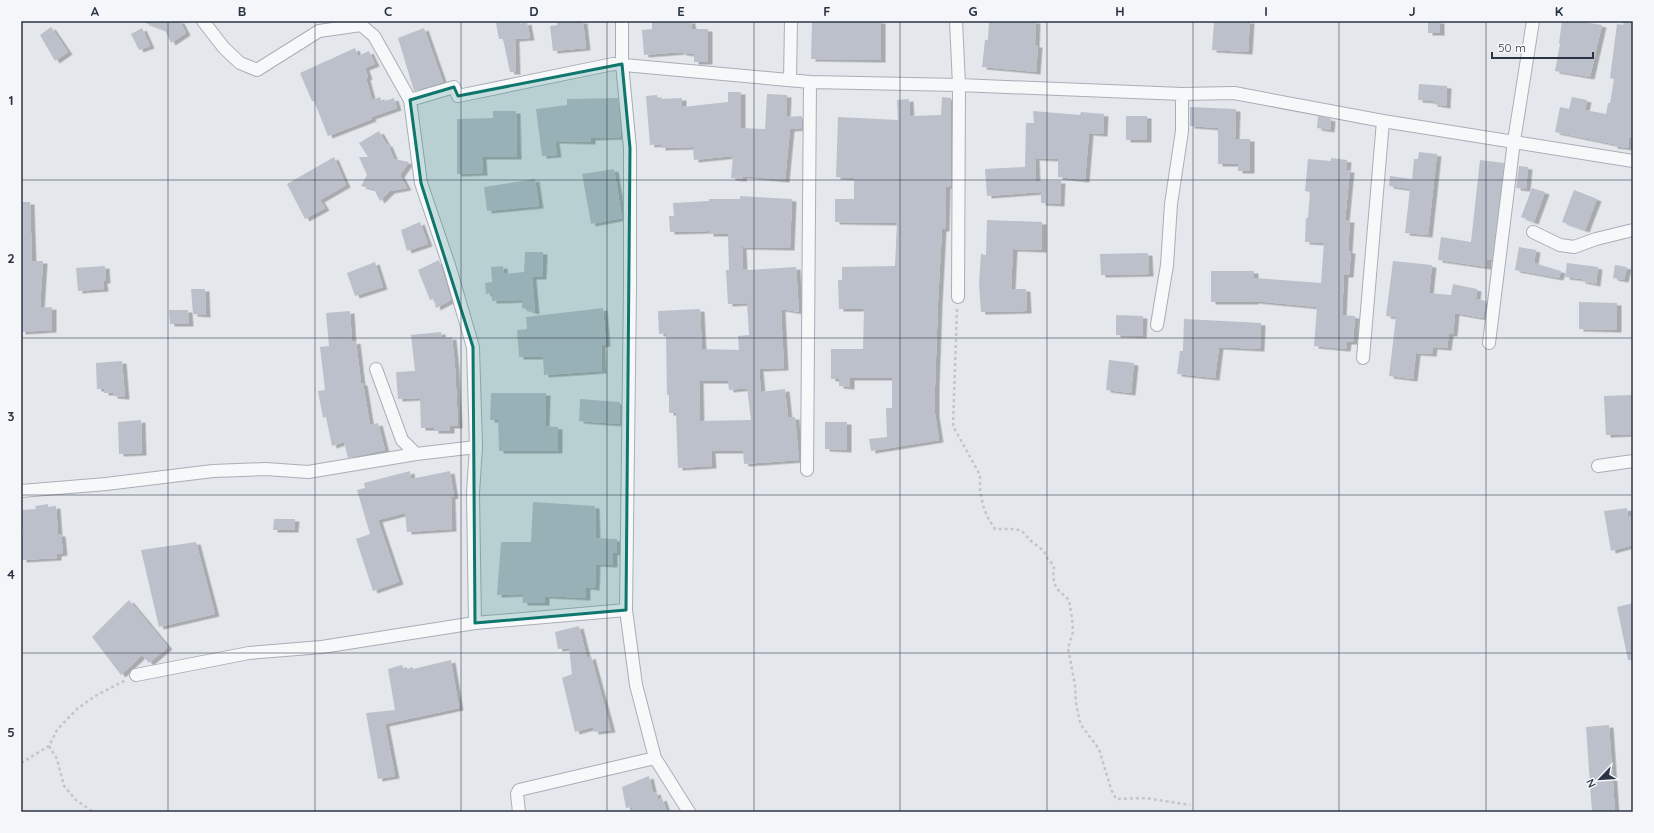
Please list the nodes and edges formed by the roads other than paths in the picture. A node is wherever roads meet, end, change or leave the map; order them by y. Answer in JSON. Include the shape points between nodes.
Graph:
{"nodes":[{"id":1,"x":203,"y":21,"type":"edge"},
{"id":2,"x":622,"y":21,"type":"edge"},
{"id":3,"x":791,"y":21,"type":"edge"},
{"id":4,"x":956,"y":21,"type":"edge"},
{"id":5,"x":1533,"y":21,"type":"edge"},
{"id":6,"x":622,"y":64,"type":"junction"},
{"id":7,"x":790,"y":80,"type":"junction"},
{"id":8,"x":810,"y":82,"type":"junction"},
{"id":9,"x":960,"y":85,"type":"junction"},
{"id":10,"x":1182,"y":94,"type":"junction"},
{"id":11,"x":410,"y":100,"type":"junction"},
{"id":12,"x":1383,"y":122,"type":"junction"},
{"id":13,"x":1514,"y":141,"type":"junction"},
{"id":14,"x":1633,"y":160,"type":"edge"},
{"id":15,"x":1633,"y":230,"type":"edge"},
{"id":16,"x":1533,"y":232,"type":"dead end"},
{"id":17,"x":958,"y":297,"type":"road end"},
{"id":18,"x":1158,"y":322,"type":"dead end"},
{"id":19,"x":1489,"y":343,"type":"dead end"},
{"id":20,"x":1363,"y":358,"type":"dead end"},
{"id":21,"x":376,"y":369,"type":"dead end"},
{"id":22,"x":476,"y":447,"type":"junction"},
{"id":23,"x":416,"y":454,"type":"junction"},
{"id":24,"x":1633,"y":461,"type":"edge"},
{"id":25,"x":1598,"y":466,"type":"dead end"},
{"id":26,"x":807,"y":470,"type":"dead end"},
{"id":27,"x":21,"y":491,"type":"edge"},
{"id":28,"x":626,"y":610,"type":"junction"},
{"id":29,"x":475,"y":623,"type":"junction"},
{"id":30,"x":136,"y":675,"type":"road end"},
{"id":31,"x":655,"y":758,"type":"junction"},
{"id":32,"x":519,"y":812,"type":"edge"},
{"id":33,"x":689,"y":812,"type":"edge"}],
"edges":[{"from":1,"to":11,"type":"street","via":[[224,48],[240,63],[257,70],[319,31],[361,25],[374,36]]},
{"from":2,"to":6,"type":"street"},
{"from":3,"to":7,"type":"street"},
{"from":4,"to":9,"type":"street"},
{"from":5,"to":13,"type":"street"},
{"from":6,"to":7,"type":"street"},
{"from":6,"to":11,"type":"street","via":[[458,96],[454,87]]},
{"from":6,"to":28,"type":"street","via":[[630,148]]},
{"from":7,"to":8,"type":"street"},
{"from":8,"to":9,"type":"street"},
{"from":8,"to":26,"type":"street"},
{"from":9,"to":10,"type":"street"},
{"from":9,"to":17,"type":"street"},
{"from":10,"to":12,"type":"street","via":[[1234,93]]},
{"from":10,"to":18,"type":"street"},
{"from":11,"to":22,"type":"street","via":[[421,183],[473,347]]},
{"from":12,"to":13,"type":"street"},
{"from":12,"to":20,"type":"street"},
{"from":13,"to":14,"type":"street"},
{"from":13,"to":19,"type":"street"},
{"from":15,"to":16,"type":"street","via":[[1574,247],[1560,245]]},
{"from":21,"to":23,"type":"street","via":[[402,440]]},
{"from":22,"to":23,"type":"street"},
{"from":22,"to":29,"type":"street","via":[[473,493]]},
{"from":23,"to":27,"type":"street","via":[[308,472],[266,469],[213,471]]},
{"from":24,"to":25,"type":"street"},
{"from":28,"to":29,"type":"street"},
{"from":28,"to":31,"type":"street","via":[[636,685]]},
{"from":29,"to":30,"type":"street","via":[[322,647],[249,654]]},
{"from":31,"to":32,"type":"street","via":[[520,790],[517,794]]},
{"from":31,"to":33,"type":"street"}]}
